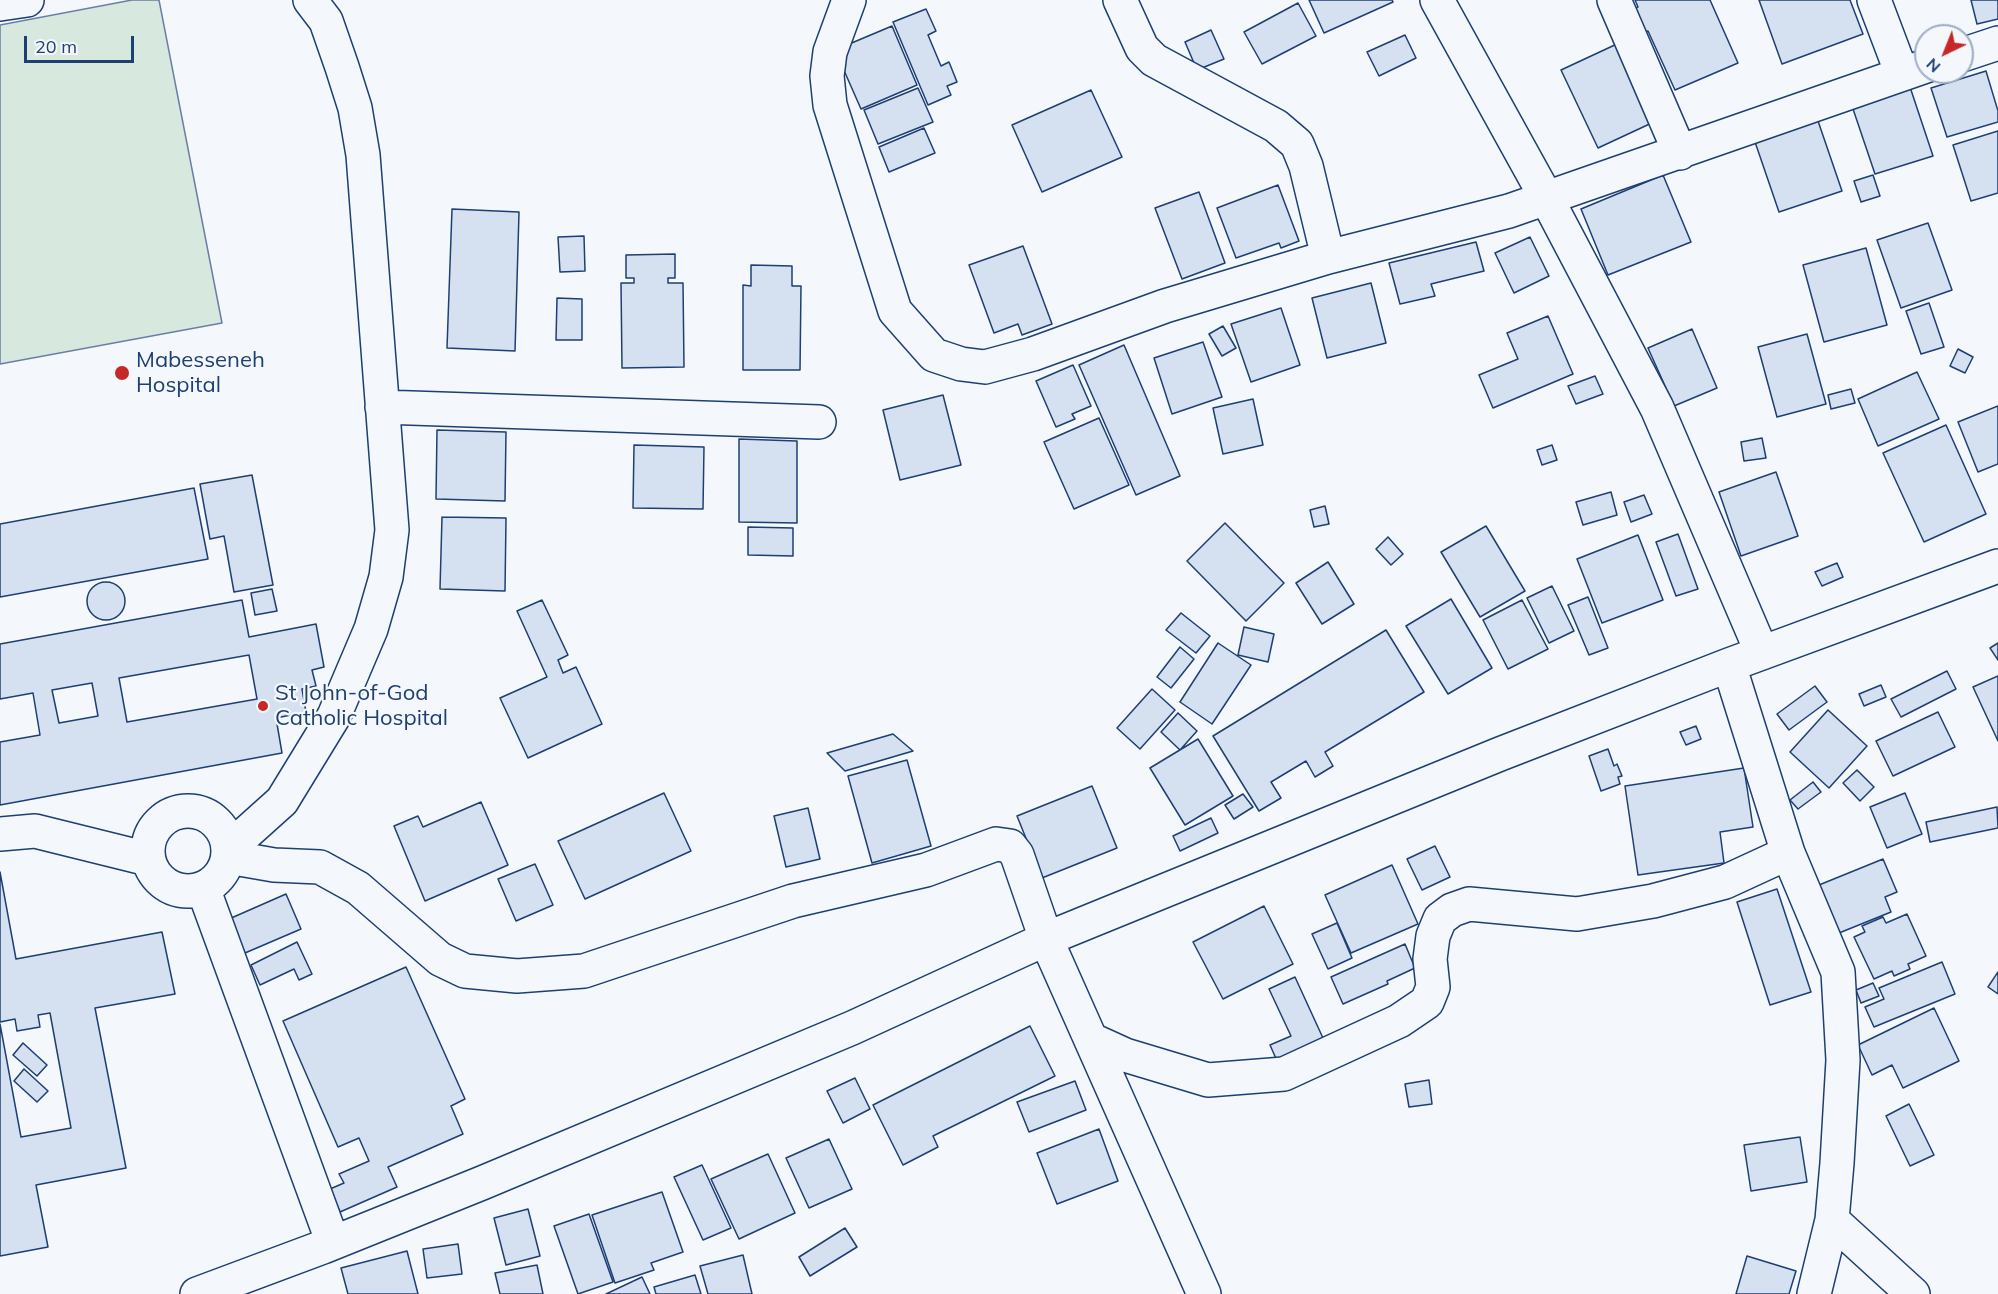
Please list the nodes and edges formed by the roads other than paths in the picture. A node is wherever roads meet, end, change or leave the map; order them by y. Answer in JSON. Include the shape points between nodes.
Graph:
{"nodes":[{"id":1,"x":27,"y":0,"type":"edge"},
{"id":2,"x":310,"y":0,"type":"edge"},
{"id":3,"x":849,"y":0,"type":"edge"},
{"id":4,"x":1120,"y":0,"type":"edge"},
{"id":5,"x":1437,"y":0,"type":"edge"},
{"id":6,"x":1614,"y":0,"type":"edge"},
{"id":7,"x":1874,"y":0,"type":"edge"},
{"id":8,"x":0,"y":4,"type":"edge"},
{"id":9,"x":1998,"y":44,"type":"edge"},
{"id":10,"x":1974,"y":51,"type":"edge"},
{"id":11,"x":1914,"y":70,"type":"edge"},
{"id":12,"x":1680,"y":153,"type":"junction"},
{"id":13,"x":1547,"y":199,"type":"junction"},
{"id":14,"x":1328,"y":257,"type":"junction"},
{"id":15,"x":382,"y":407,"type":"junction"},
{"id":16,"x":819,"y":422,"type":"dead end"},
{"id":17,"x":1998,"y":566,"type":"edge"},
{"id":18,"x":1762,"y":653,"type":"junction"},
{"id":19,"x":1729,"y":665,"type":"junction"},
{"id":20,"x":0,"y":834,"type":"edge"},
{"id":21,"x":228,"y":850,"type":"junction"},
{"id":22,"x":1788,"y":853,"type":"junction"},
{"id":23,"x":148,"y":859,"type":"junction"},
{"id":24,"x":203,"y":888,"type":"junction"},
{"id":25,"x":1046,"y":939,"type":"junction"},
{"id":26,"x":1092,"y":1040,"type":"junction"},
{"id":27,"x":1832,"y":1220,"type":"junction"},
{"id":28,"x":333,"y":1244,"type":"junction"},
{"id":29,"x":196,"y":1294,"type":"edge"},
{"id":30,"x":1204,"y":1294,"type":"edge"},
{"id":31,"x":1814,"y":1294,"type":"edge"},
{"id":32,"x":1913,"y":1294,"type":"edge"}],
"edges":[{"from":1,"to":8,"type":"street"},
{"from":2,"to":15,"type":"street","via":[[326,21],[356,117],[363,155]]},
{"from":3,"to":14,"type":"street","via":[[830,52],[830,105],[895,311],[934,355],[985,367],[1033,354],[1165,306]]},
{"from":4,"to":14,"type":"street","via":[[1142,48],[1154,60],[1275,126],[1297,144]]},
{"from":5,"to":13,"type":"street"},
{"from":6,"to":12,"type":"street"},
{"from":7,"to":11,"type":"street"},
{"from":9,"to":10,"type":"street"},
{"from":11,"to":12,"type":"street"},
{"from":12,"to":13,"type":"street"},
{"from":13,"to":14,"type":"street"},
{"from":13,"to":18,"type":"street","via":[[1657,408]]},
{"from":15,"to":16,"type":"street"},
{"from":15,"to":21,"type":"street","via":[[392,530],[386,577],[371,629],[334,716],[309,760],[282,801]]},
{"from":17,"to":18,"type":"street"},
{"from":18,"to":19,"type":"street"},
{"from":19,"to":22,"type":"street"},
{"from":19,"to":25,"type":"street"},
{"from":20,"to":23,"type":"street","via":[[34,831]]},
{"from":21,"to":23,"type":"street","via":[[223,830],[213,819],[187,810],[162,820],[153,831]]},
{"from":21,"to":24,"type":"street","via":[[219,876]]},
{"from":21,"to":25,"type":"street","via":[[274,865],[320,867],[358,888],[440,958],[465,970],[517,976],[584,971],[782,904],[926,870],[996,844],[1010,846],[1017,855]]},
{"from":22,"to":26,"type":"street","via":[[1725,882],[1653,901],[1577,914],[1470,904],[1452,910],[1440,919],[1433,936],[1433,987],[1427,1002],[1399,1021],[1284,1074],[1208,1080],[1125,1055]]},
{"from":22,"to":27,"type":"street","via":[[1838,972],[1843,1060]]},
{"from":23,"to":24,"type":"street","via":[[154,872],[169,886],[189,891]]},
{"from":24,"to":28,"type":"street"},
{"from":25,"to":26,"type":"street"},
{"from":25,"to":28,"type":"street","via":[[852,1028]]},
{"from":26,"to":30,"type":"street"},
{"from":27,"to":31,"type":"street"},
{"from":27,"to":32,"type":"street"},
{"from":28,"to":29,"type":"street"}]}
